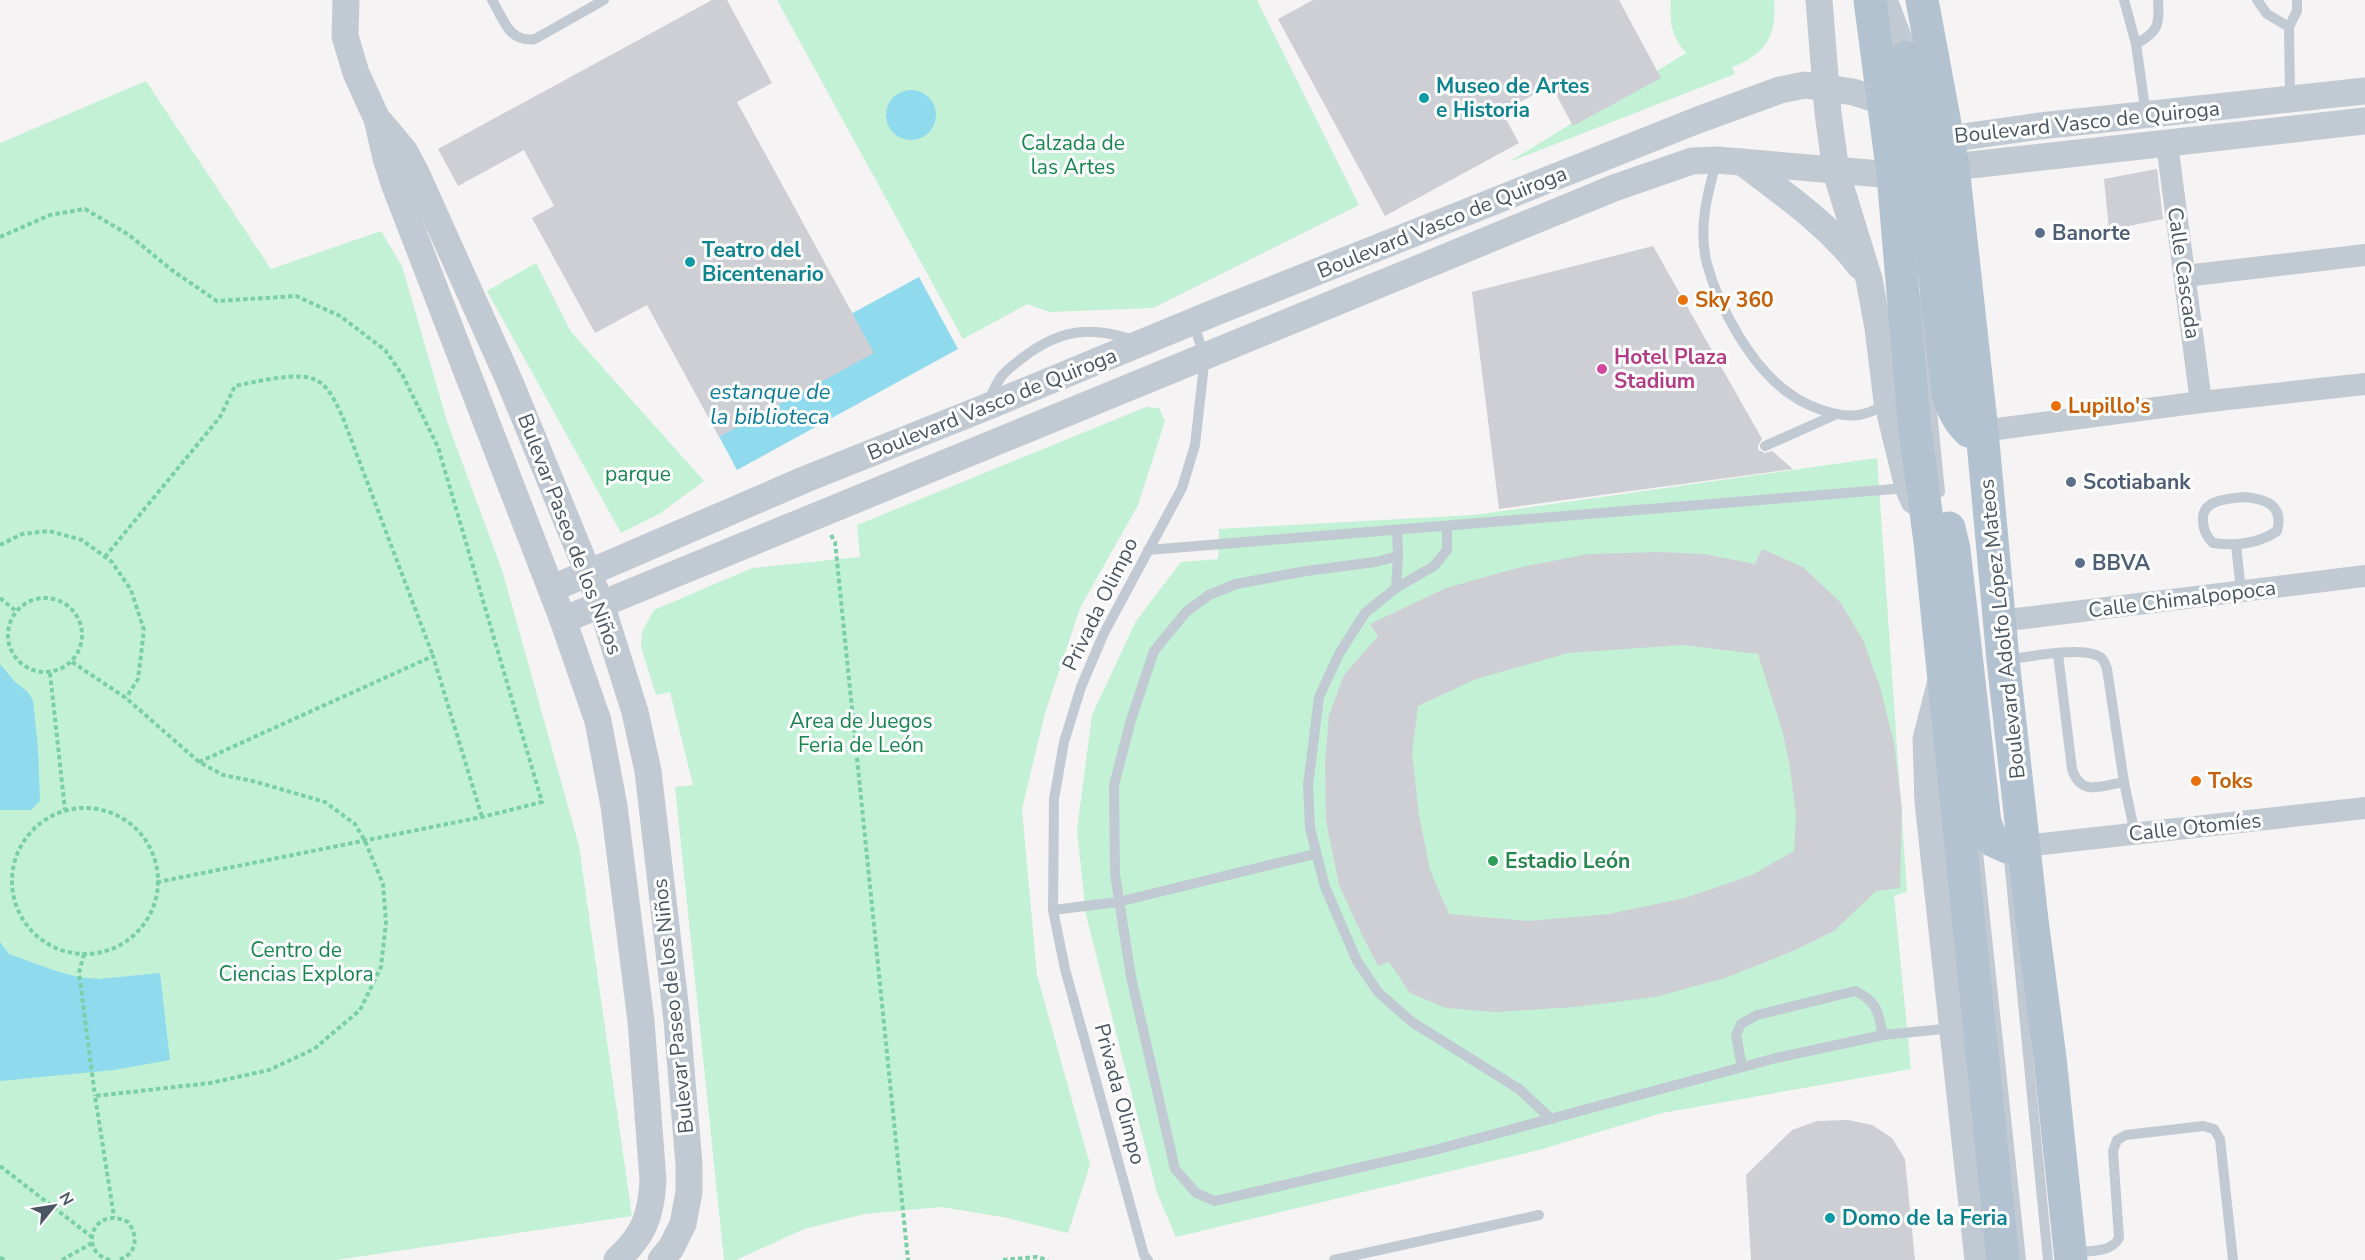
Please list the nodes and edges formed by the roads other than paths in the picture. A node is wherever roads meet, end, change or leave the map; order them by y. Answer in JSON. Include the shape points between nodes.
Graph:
{"nodes":[{"id":1,"x":345,"y":0,"type":"edge"},
{"id":2,"x":492,"y":0,"type":"edge"},
{"id":3,"x":604,"y":0,"type":"edge"},
{"id":4,"x":1819,"y":0,"type":"edge"},
{"id":5,"x":1870,"y":0,"type":"edge"},
{"id":6,"x":1884,"y":0,"type":"edge"},
{"id":7,"x":1889,"y":0,"type":"edge"},
{"id":8,"x":1922,"y":0,"type":"edge"},
{"id":9,"x":2124,"y":0,"type":"edge"},
{"id":10,"x":2158,"y":0,"type":"edge"},
{"id":11,"x":2257,"y":0,"type":"edge"},
{"id":12,"x":2297,"y":0,"type":"edge"},
{"id":13,"x":1894,"y":27,"type":"junction"},
{"id":14,"x":2289,"y":27,"type":"junction"},
{"id":15,"x":2136,"y":44,"type":"junction"},
{"id":16,"x":1918,"y":68,"type":"joint"},
{"id":17,"x":1826,"y":87,"type":"junction"},
{"id":18,"x":2365,"y":91,"type":"edge"},
{"id":19,"x":2290,"y":99,"type":"junction"},
{"id":20,"x":2253,"y":104,"type":"junction"},
{"id":21,"x":2146,"y":115,"type":"junction"},
{"id":22,"x":377,"y":119,"type":"junction"},
{"id":23,"x":2365,"y":121,"type":"edge"},
{"id":24,"x":2258,"y":133,"type":"junction"},
{"id":25,"x":2167,"y":144,"type":"junction"},
{"id":26,"x":1922,"y":151,"type":"junction"},
{"id":27,"x":1730,"y":161,"type":"junction"},
{"id":28,"x":1836,"y":172,"type":"junction"},
{"id":29,"x":2365,"y":255,"type":"edge"},
{"id":30,"x":2185,"y":276,"type":"junction"},
{"id":31,"x":1869,"y":279,"type":"junction"},
{"id":32,"x":1919,"y":282,"type":"dead end"},
{"id":33,"x":1193,"y":321,"type":"junction"},
{"id":34,"x":1143,"y":343,"type":"junction"},
{"id":35,"x":1204,"y":356,"type":"junction"},
{"id":36,"x":2365,"y":384,"type":"edge"},
{"id":37,"x":1887,"y":401,"type":"junction"},
{"id":38,"x":2201,"y":402,"type":"junction"},
{"id":39,"x":984,"y":408,"type":"junction"},
{"id":40,"x":1837,"y":414,"type":"junction"},
{"id":41,"x":1914,"y":422,"type":"junction"},
{"id":42,"x":1972,"y":428,"type":"junction"},
{"id":43,"x":1765,"y":446,"type":"dead end"},
{"id":44,"x":1932,"y":508,"type":"junction"},
{"id":45,"x":1447,"y":526,"type":"junction"},
{"id":46,"x":1397,"y":530,"type":"junction"},
{"id":47,"x":2236,"y":545,"type":"junction"},
{"id":48,"x":1148,"y":550,"type":"junction"},
{"id":49,"x":1398,"y":556,"type":"junction"},
{"id":50,"x":588,"y":571,"type":"junction"},
{"id":51,"x":2365,"y":576,"type":"edge"},
{"id":52,"x":1396,"y":588,"type":"junction"},
{"id":53,"x":551,"y":589,"type":"junction"},
{"id":54,"x":2241,"y":591,"type":"junction"},
{"id":55,"x":601,"y":604,"type":"junction"},
{"id":56,"x":563,"y":620,"type":"junction"},
{"id":57,"x":2000,"y":621,"type":"junction"},
{"id":58,"x":2058,"y":654,"type":"junction"},
{"id":59,"x":2003,"y":660,"type":"junction"},
{"id":60,"x":1943,"y":671,"type":"junction"},
{"id":61,"x":2124,"y":782,"type":"junction"},
{"id":62,"x":2365,"y":808,"type":"edge"},
{"id":63,"x":2135,"y":834,"type":"junction"},
{"id":64,"x":2013,"y":843,"type":"junction"},
{"id":65,"x":1316,"y":854,"type":"junction"},
{"id":66,"x":1118,"y":902,"type":"junction"},
{"id":67,"x":1053,"y":910,"type":"junction"},
{"id":68,"x":1953,"y":1028,"type":"junction"},
{"id":69,"x":1883,"y":1035,"type":"junction"},
{"id":70,"x":1742,"y":1067,"type":"junction"},
{"id":71,"x":1551,"y":1119,"type":"junction"},
{"id":72,"x":1539,"y":1215,"type":"dead end"},
{"id":73,"x":2063,"y":1257,"type":"edge"},
{"id":74,"x":616,"y":1260,"type":"edge"},
{"id":75,"x":661,"y":1260,"type":"edge"},
{"id":76,"x":1148,"y":1260,"type":"edge"},
{"id":77,"x":1334,"y":1260,"type":"edge"},
{"id":78,"x":1978,"y":1260,"type":"edge"},
{"id":79,"x":2003,"y":1260,"type":"edge"},
{"id":80,"x":2021,"y":1260,"type":"edge"},
{"id":81,"x":2233,"y":1260,"type":"edge"}],
"edges":[{"from":1,"to":22,"type":"street","name":"Bulevar Paseo de los Niños","via":[[345,36]]},
{"from":2,"to":3,"type":"lane","via":[[514,36],[523,41],[535,39]]},
{"from":4,"to":17,"type":"street"},
{"from":5,"to":26,"type":"main road","name":"Boulevard Adolfo López Mateos"},
{"from":6,"to":13,"type":"street"},
{"from":7,"to":13,"type":"lane"},
{"from":8,"to":26,"type":"main road","name":"Boulevard Adolfo López Mateos"},
{"from":9,"to":15,"type":"lane"},
{"from":10,"to":15,"type":"lane","via":[[2160,20],[2152,35]]},
{"from":11,"to":14,"type":"lane","via":[[2267,14]]},
{"from":12,"to":14,"type":"lane","via":[[2297,11]]},
{"from":13,"to":16,"type":"street"},
{"from":13,"to":26,"type":"lane"},
{"from":14,"to":19,"type":"lane"},
{"from":15,"to":21,"type":"lane"},
{"from":16,"to":26,"type":"main road"},
{"from":17,"to":26,"type":"street","name":"Boulevard Vasco de Quiroga","via":[[1853,92]]},
{"from":17,"to":28,"type":"street"},
{"from":17,"to":33,"type":"street","name":"Boulevard Vasco de Quiroga","via":[[1805,85],[1780,90],[1698,120]]},
{"from":18,"to":19,"type":"street","name":"Boulevard Vasco de Quiroga"},
{"from":19,"to":20,"type":"street","name":"Boulevard Vasco de Quiroga"},
{"from":20,"to":21,"type":"street","name":"Boulevard Vasco de Quiroga"},
{"from":20,"to":24,"type":"street"},
{"from":21,"to":26,"type":"street","name":"Boulevard Vasco de Quiroga","via":[[2040,126]]},
{"from":22,"to":50,"type":"street","name":"Bulevar Paseo de los Niños","via":[[405,152],[417,174],[509,380]]},
{"from":22,"to":53,"type":"street","name":"Bulevar Paseo de los Niños","via":[[395,186]]},
{"from":23,"to":24,"type":"street","name":"Boulevard Vasco de Quiroga"},
{"from":24,"to":25,"type":"street","name":"Boulevard Vasco de Quiroga"},
{"from":25,"to":26,"type":"street","name":"Boulevard Vasco de Quiroga"},
{"from":25,"to":30,"type":"street","name":"Calle Cascada"},
{"from":26,"to":28,"type":"street","name":"Boulevard Vasco de Quiroga"},
{"from":26,"to":41,"type":"main road","name":"Boulevard Adolfo López Mateos"},
{"from":26,"to":42,"type":"main road","name":"Boulevard Adolfo López Mateos"},
{"from":27,"to":28,"type":"street","name":"Boulevard Vasco de Quiroga"},
{"from":27,"to":31,"type":"street","via":[[1814,217],[1845,247]]},
{"from":27,"to":35,"type":"street","name":"Boulevard Vasco de Quiroga","via":[[1692,161],[1622,184]]},
{"from":27,"to":40,"type":"lane","via":[[1708,192],[1704,220],[1707,265],[1724,309],[1768,375],[1790,394]]},
{"from":28,"to":31,"type":"street"},
{"from":29,"to":30,"type":"street"},
{"from":30,"to":38,"type":"street","name":"Calle Cascada"},
{"from":31,"to":37,"type":"street"},
{"from":32,"to":44,"type":"lane"},
{"from":33,"to":34,"type":"street","name":"Boulevard Vasco de Quiroga"},
{"from":33,"to":35,"type":"lane","name":"Privada Olimpo"},
{"from":34,"to":39,"type":"street","name":"Boulevard Vasco de Quiroga"},
{"from":34,"to":39,"type":"lane","via":[[1114,334],[1067,333],[1045,342],[1001,376]]},
{"from":35,"to":48,"type":"lane","name":"Privada Olimpo","via":[[1195,445],[1182,488]]},
{"from":35,"to":55,"type":"street","name":"Boulevard Vasco de Quiroga"},
{"from":36,"to":38,"type":"street"},
{"from":37,"to":40,"type":"lane","via":[[1870,413],[1851,417]]},
{"from":37,"to":44,"type":"street"},
{"from":38,"to":42,"type":"street"},
{"from":39,"to":50,"type":"street","name":"Boulevard Vasco de Quiroga"},
{"from":40,"to":43,"type":"lane"},
{"from":41,"to":44,"type":"main road","name":"Boulevard Adolfo López Mateos"},
{"from":41,"to":44,"type":"main road"},
{"from":42,"to":57,"type":"main road","name":"Boulevard Adolfo López Mateos"},
{"from":44,"to":45,"type":"lane"},
{"from":44,"to":60,"type":"main road","name":"Boulevard Adolfo López Mateos"},
{"from":44,"to":64,"type":"main road","via":[[1954,549],[1985,823],[1992,840]]},
{"from":44,"to":80,"type":"lane","via":[[1998,1024]]},
{"from":45,"to":46,"type":"lane"},
{"from":45,"to":52,"type":"lane","via":[[1447,550],[1434,566]]},
{"from":46,"to":48,"type":"lane"},
{"from":46,"to":49,"type":"lane"},
{"from":47,"to":47,"type":"lane","via":[[2261,540],[2277,531],[2280,522],[2271,504],[2261,498],[2244,497],[2208,506],[2202,522],[2208,539],[2212,543]]},
{"from":47,"to":54,"type":"lane"},
{"from":48,"to":67,"type":"lane","name":"Privada Olimpo","via":[[1104,633],[1064,742],[1054,800]]},
{"from":49,"to":52,"type":"lane"},
{"from":49,"to":66,"type":"lane","via":[[1236,584],[1209,595],[1186,612],[1154,651],[1114,785]]},
{"from":50,"to":53,"type":"street","name":"Boulevard Vasco de Quiroga"},
{"from":50,"to":55,"type":"street","name":"Bulevar Paseo de los Niños"},
{"from":51,"to":54,"type":"street","name":"Calle Chimalpopoca"},
{"from":52,"to":65,"type":"lane","via":[[1365,612],[1319,697],[1308,785]]},
{"from":53,"to":56,"type":"street","name":"Bulevar Paseo de los Niños"},
{"from":54,"to":57,"type":"street","name":"Calle Chimalpopoca"},
{"from":55,"to":56,"type":"street","name":"Boulevard Vasco de Quiroga"},
{"from":55,"to":75,"type":"street","name":"Bulevar Paseo de los Niños","via":[[635,712],[648,771],[677,1021],[689,1192],[683,1224]]},
{"from":56,"to":74,"type":"street","name":"Bulevar Paseo de los Niños","via":[[598,721],[614,806],[641,1021],[652,1206],[631,1247]]},
{"from":57,"to":59,"type":"main road","name":"Boulevard Adolfo López Mateos"},
{"from":58,"to":59,"type":"lane"},
{"from":58,"to":61,"type":"lane","via":[[2096,654],[2105,662]]},
{"from":58,"to":61,"type":"lane","via":[[2075,778],[2087,788]]},
{"from":59,"to":64,"type":"main road","name":"Boulevard Adolfo López Mateos"},
{"from":60,"to":68,"type":"street","via":[[1926,739],[1936,894]]},
{"from":60,"to":79,"type":"main road","name":"Boulevard Adolfo López Mateos"},
{"from":61,"to":63,"type":"lane"},
{"from":62,"to":63,"type":"street","name":"Calle Otomíes"},
{"from":63,"to":64,"type":"street","name":"Calle Otomíes"},
{"from":64,"to":73,"type":"main road","name":"Boulevard Adolfo López Mateos","via":[[2050,1058]]},
{"from":65,"to":66,"type":"lane"},
{"from":65,"to":71,"type":"lane","via":[[1324,887],[1358,961],[1378,992],[1412,1022],[1519,1089]]},
{"from":66,"to":67,"type":"lane"},
{"from":66,"to":71,"type":"lane","via":[[1175,1169],[1196,1193],[1215,1201]]},
{"from":67,"to":76,"type":"lane","name":"Privada Olimpo","via":[[1065,969]]},
{"from":68,"to":69,"type":"lane"},
{"from":68,"to":78,"type":"street"},
{"from":69,"to":70,"type":"lane"},
{"from":69,"to":70,"type":"lane","via":[[1877,1008],[1868,997],[1855,992],[1757,1015],[1741,1024],[1736,1035]]},
{"from":70,"to":71,"type":"lane"},
{"from":72,"to":77,"type":"lane"},
{"from":73,"to":81,"type":"lane","via":[[2107,1249],[2119,1238],[2113,1151],[2117,1140],[2126,1135],[2203,1126],[2214,1129],[2220,1139]]}]}
